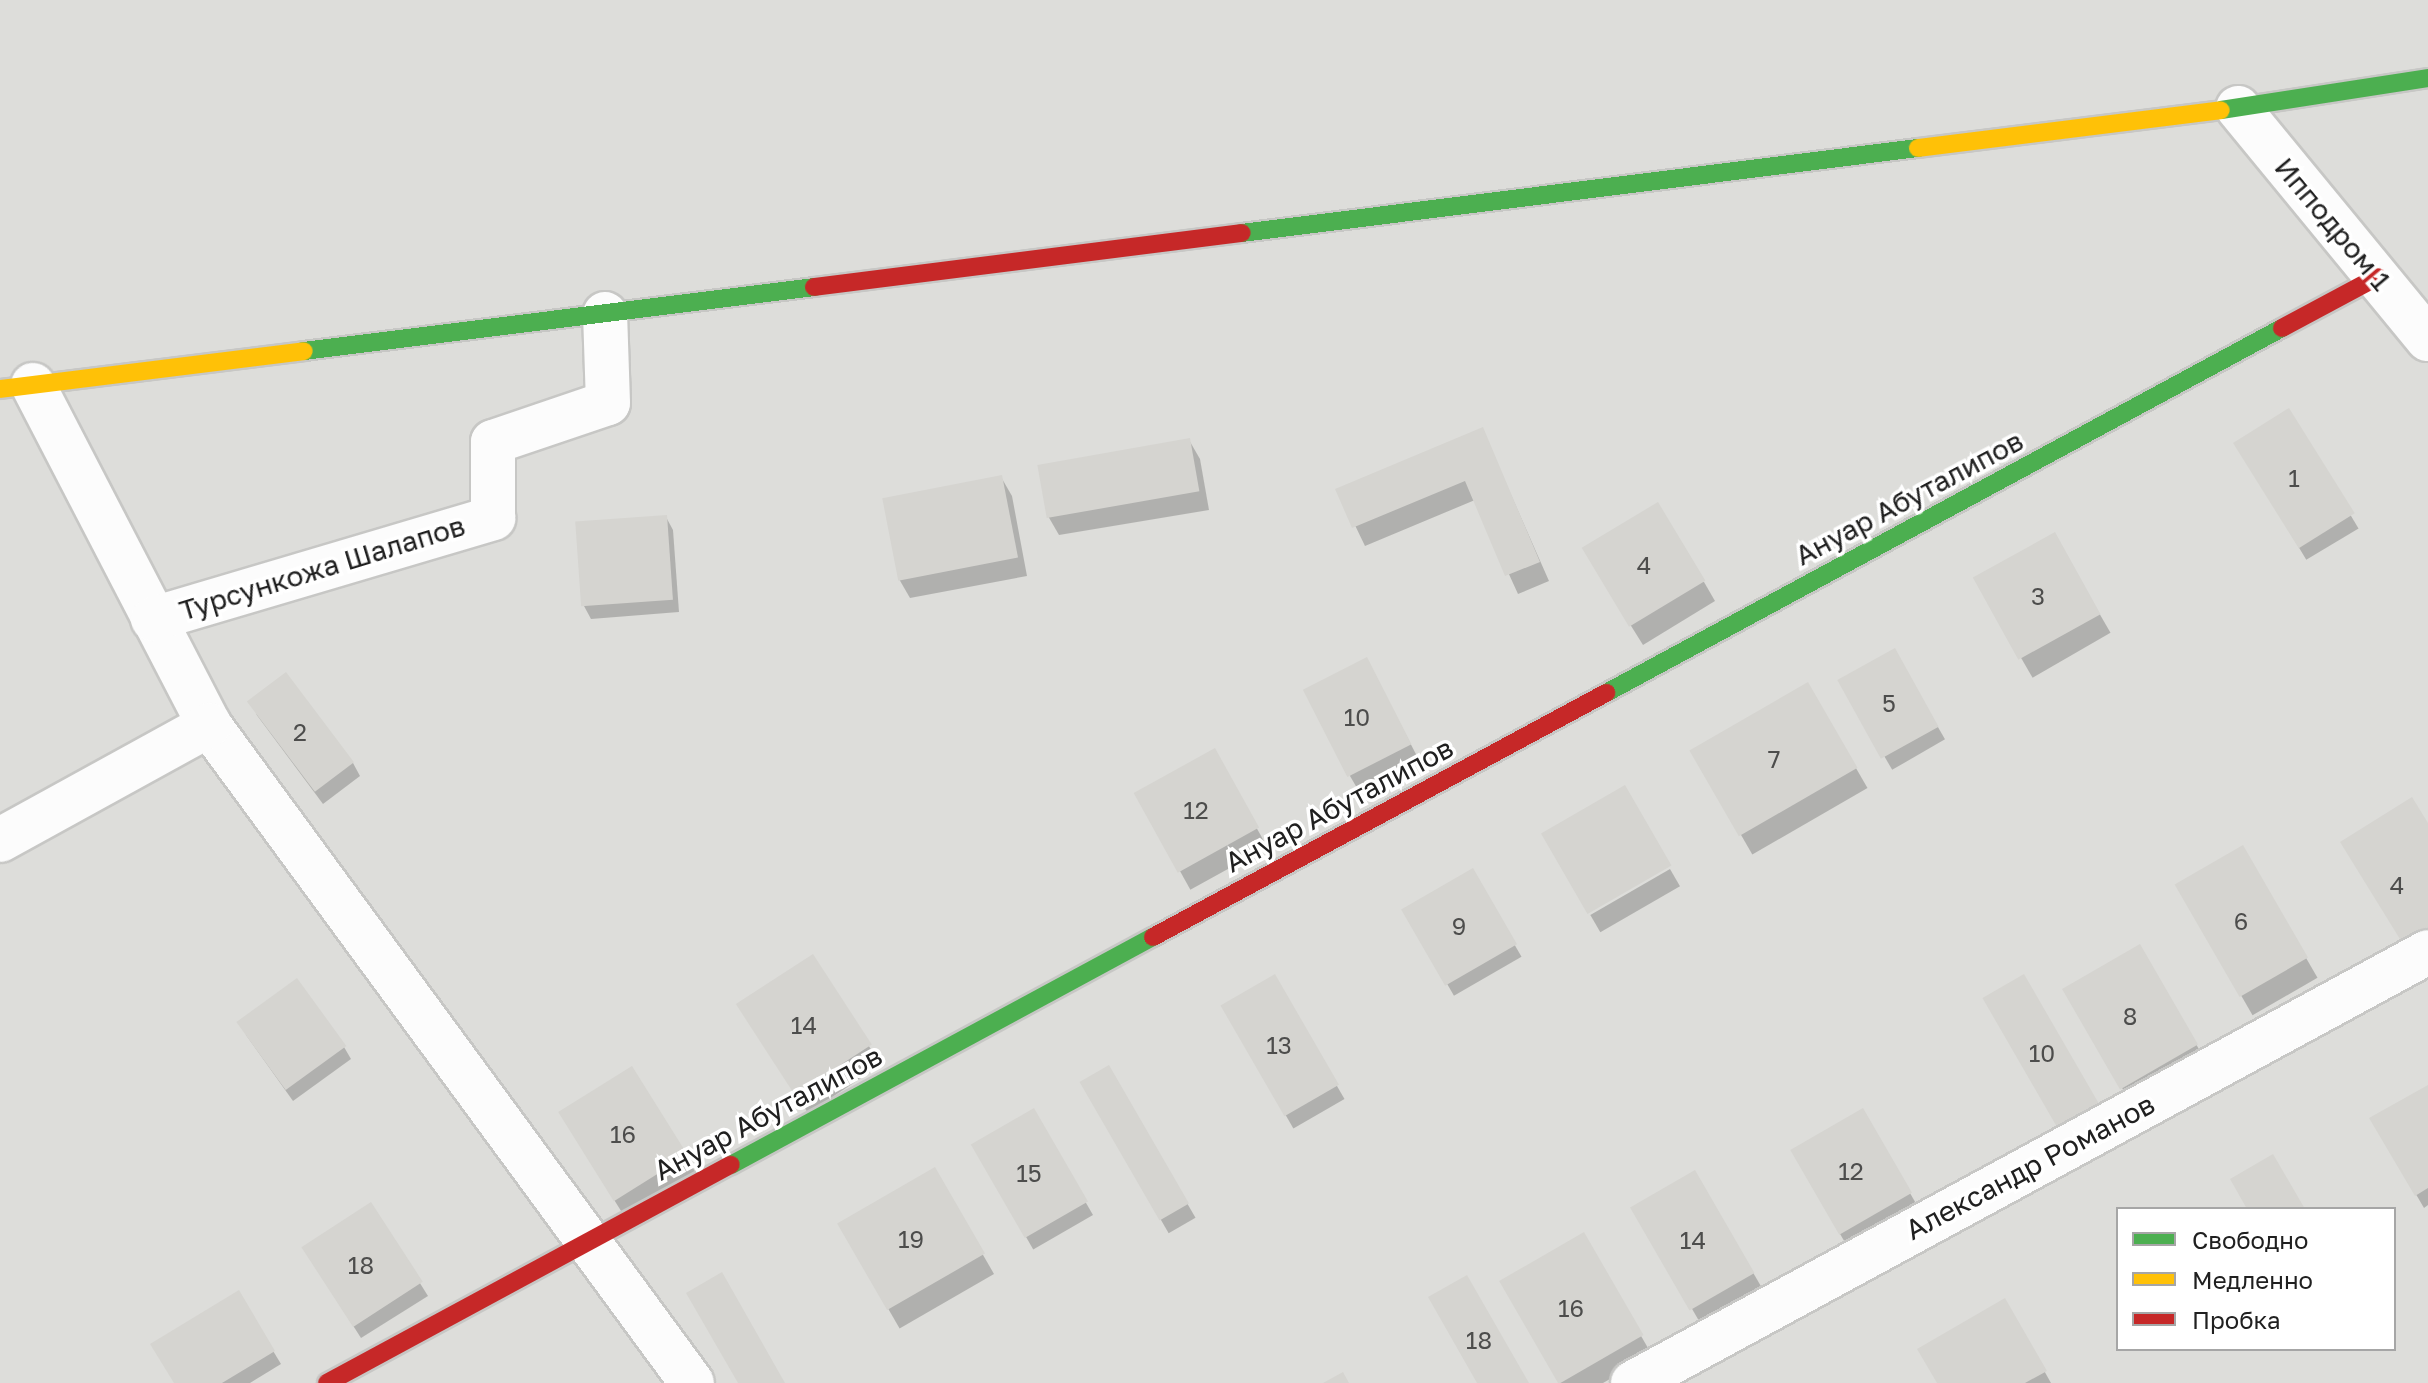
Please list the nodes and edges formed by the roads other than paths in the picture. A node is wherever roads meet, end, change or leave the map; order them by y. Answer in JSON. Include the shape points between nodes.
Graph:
{"nodes":[{"id":1,"x":2428,"y":78,"type":"edge"},
{"id":2,"x":2238,"y":108,"type":"junction"},
{"id":3,"x":2377,"y":277,"type":"junction"},
{"id":4,"x":605,"y":314,"type":"junction"},
{"id":5,"x":2428,"y":339,"type":"edge"},
{"id":6,"x":16,"y":387,"type":"edge"},
{"id":7,"x":153,"y":619,"type":"junction"},
{"id":8,"x":209,"y":725,"type":"junction"},
{"id":9,"x":0,"y":840,"type":"edge"},
{"id":10,"x":2428,"y":952,"type":"edge"},
{"id":11,"x":590,"y":1241,"type":"junction"},
{"id":12,"x":327,"y":1383,"type":"edge"},
{"id":13,"x":692,"y":1383,"type":"edge"},
{"id":14,"x":1633,"y":1383,"type":"edge"}],
"edges":[{"from":1,"to":2,"type":"main road"},
{"from":2,"to":3,"type":"street","name":"Ипподром 1"},
{"from":2,"to":4,"type":"main road"},
{"from":3,"to":5,"type":"street","name":"Ипподром 1"},
{"from":3,"to":11,"type":"main road","name":"Ануар Абуталипов"},
{"from":4,"to":6,"type":"main road"},
{"from":4,"to":7,"type":"street","name":"Турсункожа Шалапов","via":[[608,403],[493,442],[493,518]]},
{"from":6,"to":7,"type":"street"},
{"from":7,"to":8,"type":"street"},
{"from":8,"to":9,"type":"street"},
{"from":8,"to":11,"type":"street"},
{"from":10,"to":14,"type":"street","name":"Александр Романов"},
{"from":11,"to":12,"type":"main road","name":"Ануар Абуталипов"},
{"from":11,"to":13,"type":"street"}]}
